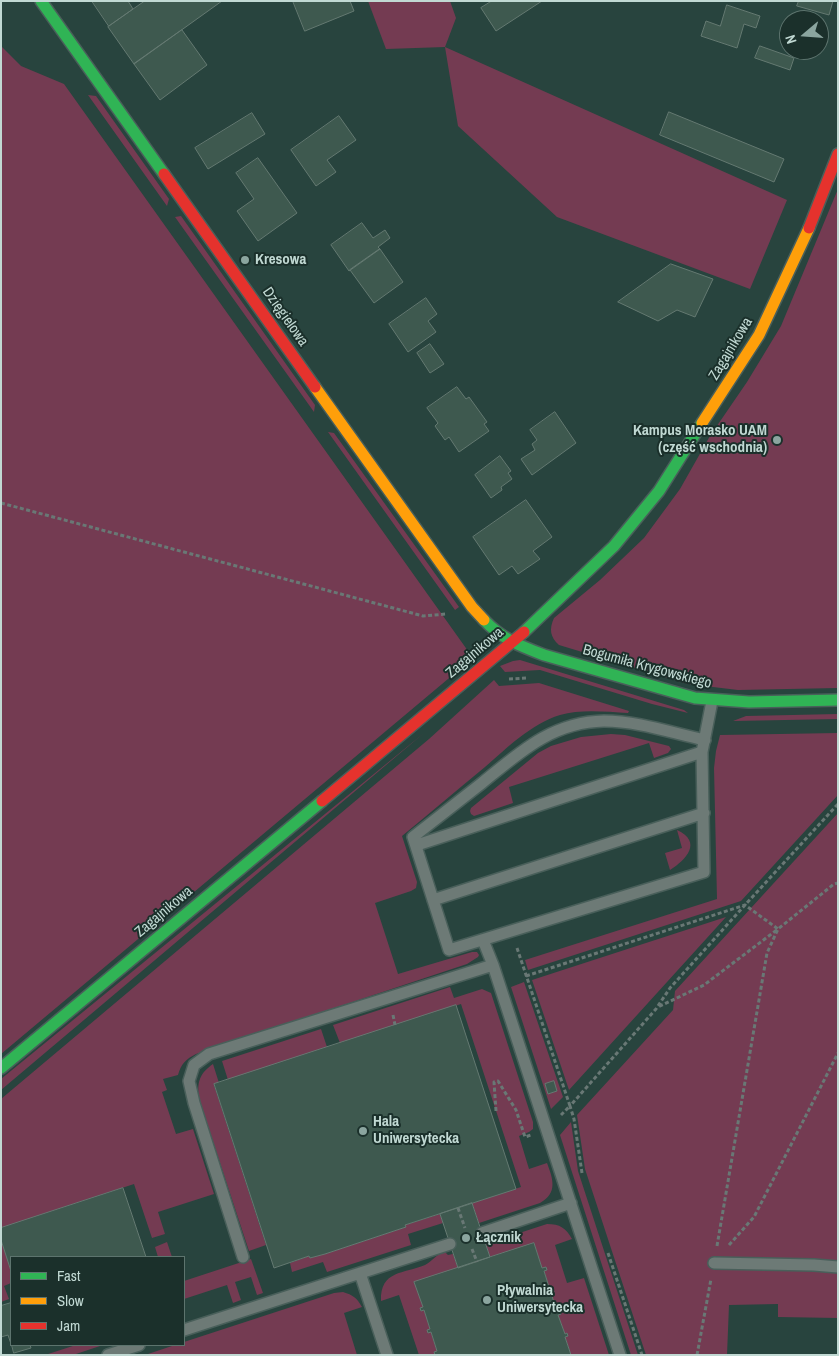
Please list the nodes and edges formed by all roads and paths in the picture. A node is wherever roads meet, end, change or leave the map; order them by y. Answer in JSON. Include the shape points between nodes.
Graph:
{"nodes":[{"id":1,"x":41,"y":1,"type":"edge"},
{"id":2,"x":838,"y":154,"type":"edge"},
{"id":3,"x":1,"y":503,"type":"edge"},
{"id":4,"x":448,"y":614,"type":"dead end"},
{"id":5,"x":512,"y":642,"type":"junction"},
{"id":6,"x":838,"y":700,"type":"edge"},
{"id":7,"x":712,"y":701,"type":"junction"},
{"id":8,"x":705,"y":740,"type":"junction"},
{"id":9,"x":702,"y":752,"type":"junction"},
{"id":10,"x":838,"y":804,"type":"edge"},
{"id":11,"x":704,"y":813,"type":"junction"},
{"id":12,"x":417,"y":845,"type":"junction"},
{"id":13,"x":838,"y":883,"type":"edge"},
{"id":14,"x":433,"y":900,"type":"junction"},
{"id":15,"x":745,"y":905,"type":"junction"},
{"id":16,"x":778,"y":929,"type":"junction"},
{"id":17,"x":511,"y":931,"type":"junction"},
{"id":18,"x":483,"y":940,"type":"junction"},
{"id":19,"x":493,"y":964,"type":"junction"},
{"id":20,"x":526,"y":976,"type":"junction"},
{"id":21,"x":656,"y":1008,"type":"junction"},
{"id":22,"x":838,"y":1053,"type":"edge"},
{"id":23,"x":1,"y":1068,"type":"edge"},
{"id":24,"x":570,"y":1106,"type":"junction"},
{"id":25,"x":496,"y":1111,"type":"dead end"},
{"id":26,"x":564,"y":1112,"type":"dead end"},
{"id":27,"x":546,"y":1128,"type":"junction"},
{"id":28,"x":584,"y":1180,"type":"dead end"},
{"id":29,"x":571,"y":1203,"type":"junction"},
{"id":30,"x":458,"y":1208,"type":"dead end"},
{"id":31,"x":465,"y":1229,"type":"dead end"},
{"id":32,"x":482,"y":1233,"type":"dead end"},
{"id":33,"x":450,"y":1244,"type":"dead end"},
{"id":34,"x":605,"y":1244,"type":"dead end"},
{"id":35,"x":470,"y":1245,"type":"dead end"},
{"id":36,"x":243,"y":1256,"type":"dead end"},
{"id":37,"x":477,"y":1262,"type":"dead end"},
{"id":38,"x":714,"y":1263,"type":"junction"},
{"id":39,"x":838,"y":1267,"type":"edge"},
{"id":40,"x":360,"y":1273,"type":"junction"},
{"id":41,"x":185,"y":1330,"type":"edge"},
{"id":42,"x":136,"y":1346,"type":"edge"},
{"id":43,"x":108,"y":1355,"type":"edge"},
{"id":44,"x":387,"y":1355,"type":"edge"},
{"id":45,"x":620,"y":1355,"type":"edge"},
{"id":46,"x":642,"y":1355,"type":"edge"},
{"id":47,"x":697,"y":1355,"type":"edge"}],
"edges":[{"from":1,"to":5,"type":"street","name":"Dzięgielowa","via":[[472,606],[490,626]]},
{"from":2,"to":5,"type":"street","name":"Zagajnikowa","via":[[806,235],[759,335],[659,491],[614,546]]},
{"from":3,"to":4,"type":"path","via":[[423,616]]},
{"from":5,"to":7,"type":"street","name":"Bogumiła Krygowskiego","via":[[571,663]]},
{"from":5,"to":23,"type":"street","name":"Zagajnikowa"},
{"from":6,"to":7,"type":"street","name":"Bogumiła Krygowskiego"},
{"from":7,"to":8,"type":"lane"},
{"from":8,"to":9,"type":"lane"},
{"from":8,"to":12,"type":"lane","via":[[625,723],[582,723],[562,728],[530,745],[413,837]]},
{"from":9,"to":11,"type":"lane"},
{"from":9,"to":12,"type":"lane"},
{"from":10,"to":15,"type":"path"},
{"from":11,"to":14,"type":"lane"},
{"from":11,"to":17,"type":"lane","via":[[704,872]]},
{"from":12,"to":14,"type":"lane"},
{"from":13,"to":16,"type":"path"},
{"from":14,"to":18,"type":"lane","via":[[449,950]]},
{"from":15,"to":16,"type":"path"},
{"from":15,"to":20,"type":"path"},
{"from":15,"to":21,"type":"path"},
{"from":16,"to":21,"type":"path","via":[[704,985]]},
{"from":16,"to":38,"type":"path","via":[[767,953]]},
{"from":17,"to":18,"type":"lane"},
{"from":17,"to":20,"type":"path"},
{"from":18,"to":19,"type":"lane"},
{"from":19,"to":27,"type":"lane"},
{"from":19,"to":36,"type":"lane","via":[[209,1054],[194,1065],[189,1081],[194,1103]]},
{"from":20,"to":24,"type":"path"},
{"from":21,"to":24,"type":"path"},
{"from":22,"to":38,"type":"path","via":[[754,1216]]},
{"from":24,"to":26,"type":"path"},
{"from":24,"to":28,"type":"path"},
{"from":25,"to":27,"type":"path","via":[[494,1082],[498,1081],[516,1110],[525,1137]]},
{"from":27,"to":29,"type":"lane"},
{"from":29,"to":32,"type":"lane"},
{"from":29,"to":45,"type":"lane"},
{"from":30,"to":31,"type":"path"},
{"from":33,"to":40,"type":"lane"},
{"from":34,"to":46,"type":"path"},
{"from":35,"to":37,"type":"path"},
{"from":38,"to":39,"type":"lane"},
{"from":38,"to":47,"type":"path"},
{"from":40,"to":41,"type":"lane"},
{"from":40,"to":44,"type":"lane"},
{"from":42,"to":43,"type":"lane"}]}
